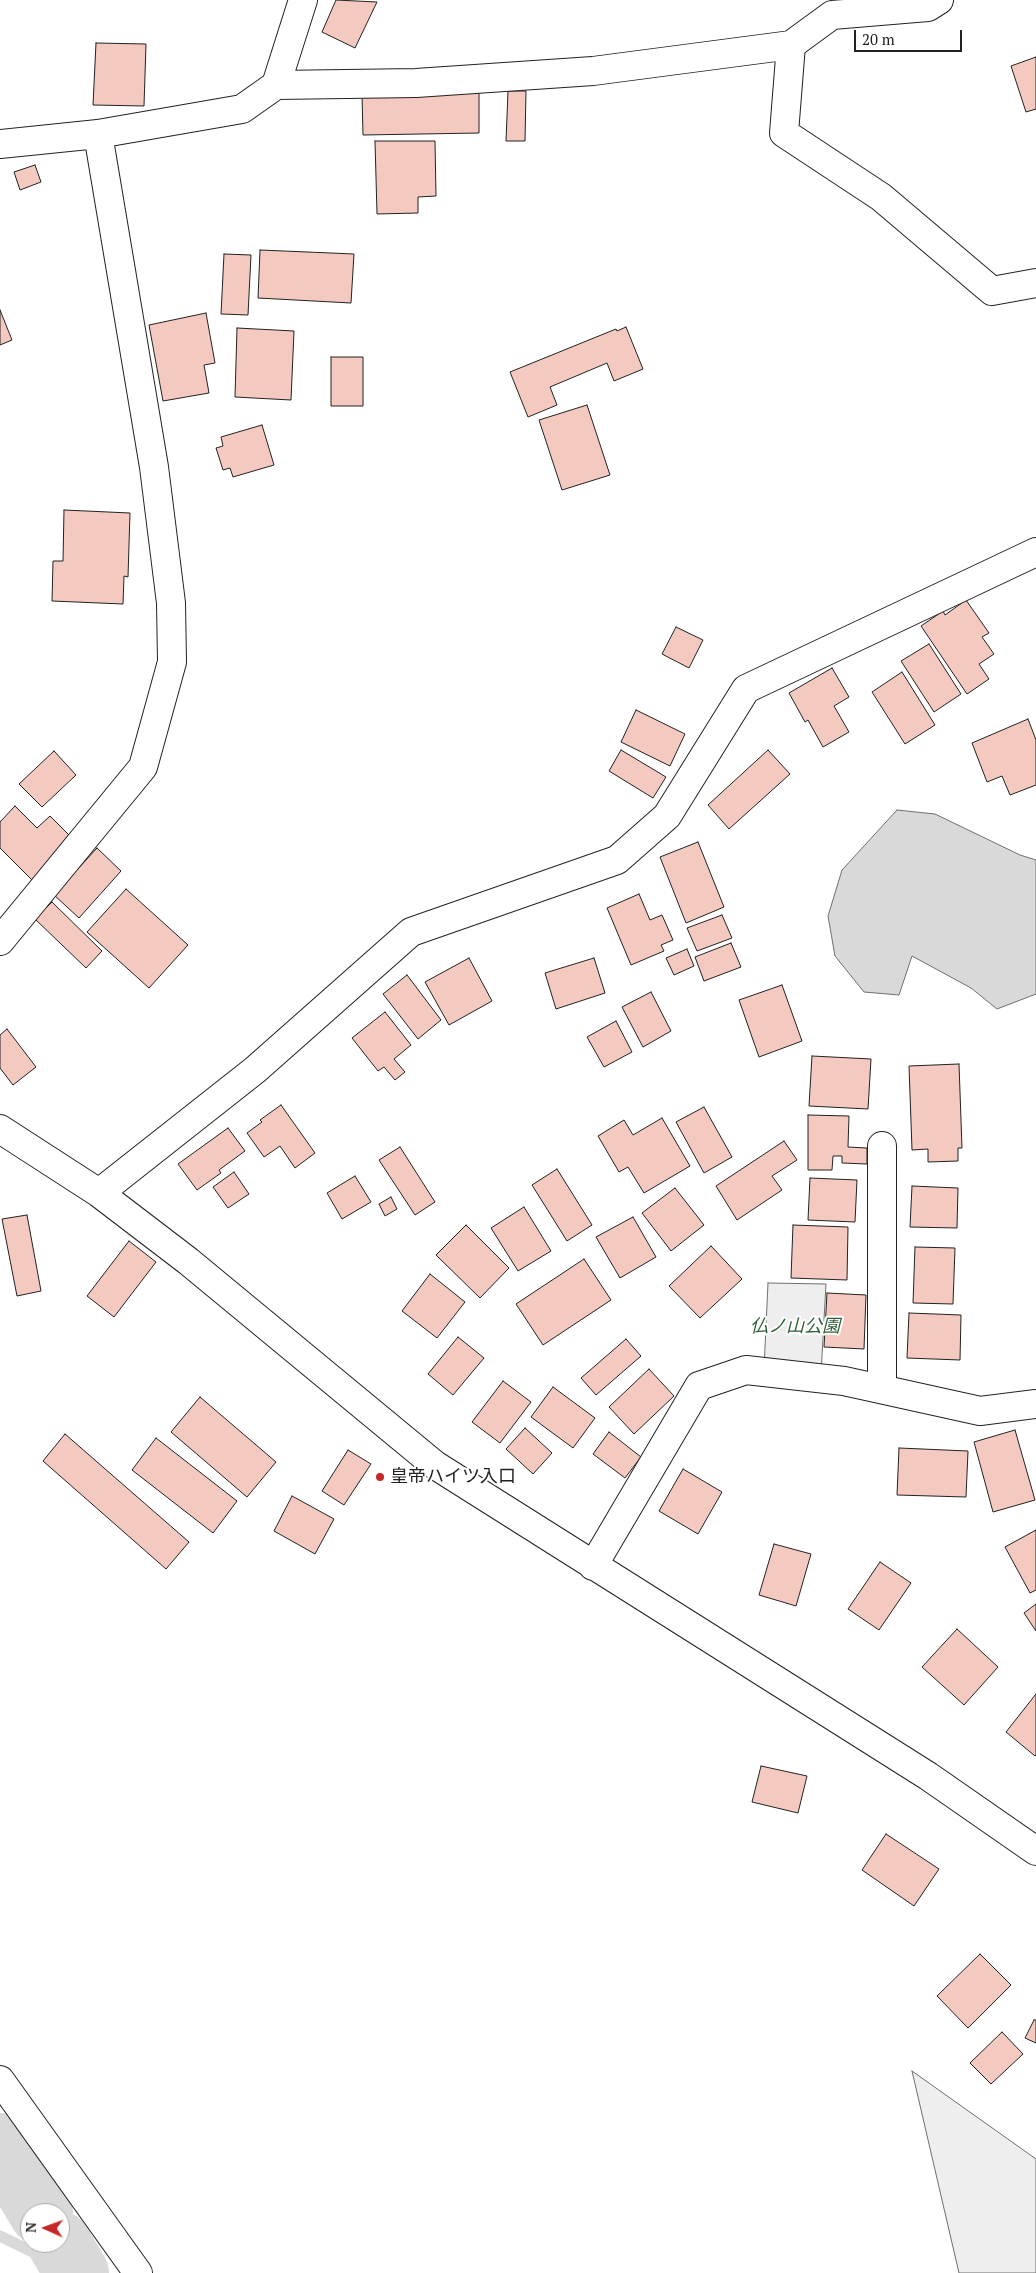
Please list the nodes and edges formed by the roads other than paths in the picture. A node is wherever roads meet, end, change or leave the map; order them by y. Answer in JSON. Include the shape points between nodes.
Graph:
{"nodes":[{"id":1,"x":303,"y":0,"type":"edge"},
{"id":2,"x":939,"y":0,"type":"edge"},
{"id":3,"x":791,"y":45,"type":"junction"},
{"id":4,"x":276,"y":85,"type":"junction"},
{"id":5,"x":98,"y":134,"type":"junction"},
{"id":6,"x":0,"y":144,"type":"edge"},
{"id":7,"x":1036,"y":283,"type":"edge"},
{"id":8,"x":1036,"y":552,"type":"edge"},
{"id":9,"x":0,"y":941,"type":"edge"},
{"id":10,"x":0,"y":1129,"type":"edge"},
{"id":11,"x":882,"y":1146,"type":"dead end"},
{"id":12,"x":99,"y":1193,"type":"junction"},
{"id":13,"x":882,"y":1389,"type":"junction"},
{"id":14,"x":1036,"y":1404,"type":"edge"},
{"id":15,"x":593,"y":1566,"type":"junction"},
{"id":16,"x":1036,"y":1851,"type":"edge"},
{"id":17,"x":0,"y":2080,"type":"edge"},
{"id":18,"x":138,"y":2273,"type":"edge"}],
"edges":[{"from":1,"to":4,"type":"street"},
{"from":2,"to":3,"type":"street","via":[[928,7],[832,15]]},
{"from":3,"to":4,"type":"street","via":[[593,71],[416,83]]},
{"from":3,"to":7,"type":"street","via":[[784,133],[882,197],[992,290]]},
{"from":4,"to":5,"type":"street","via":[[242,109]]},
{"from":5,"to":6,"type":"street"},
{"from":5,"to":9,"type":"street","via":[[154,467],[171,603],[172,662],[143,767]]},
{"from":8,"to":12,"type":"street","via":[[746,689],[667,816],[617,860],[411,932],[255,1070]]},
{"from":10,"to":12,"type":"street"},
{"from":11,"to":13,"type":"street"},
{"from":12,"to":15,"type":"street","via":[[188,1261],[435,1465]]},
{"from":13,"to":14,"type":"street","via":[[980,1411]]},
{"from":13,"to":15,"type":"street","via":[[844,1380],[746,1370],[699,1386]]},
{"from":15,"to":16,"type":"street","via":[[928,1776]]},
{"from":17,"to":18,"type":"street"}]}
